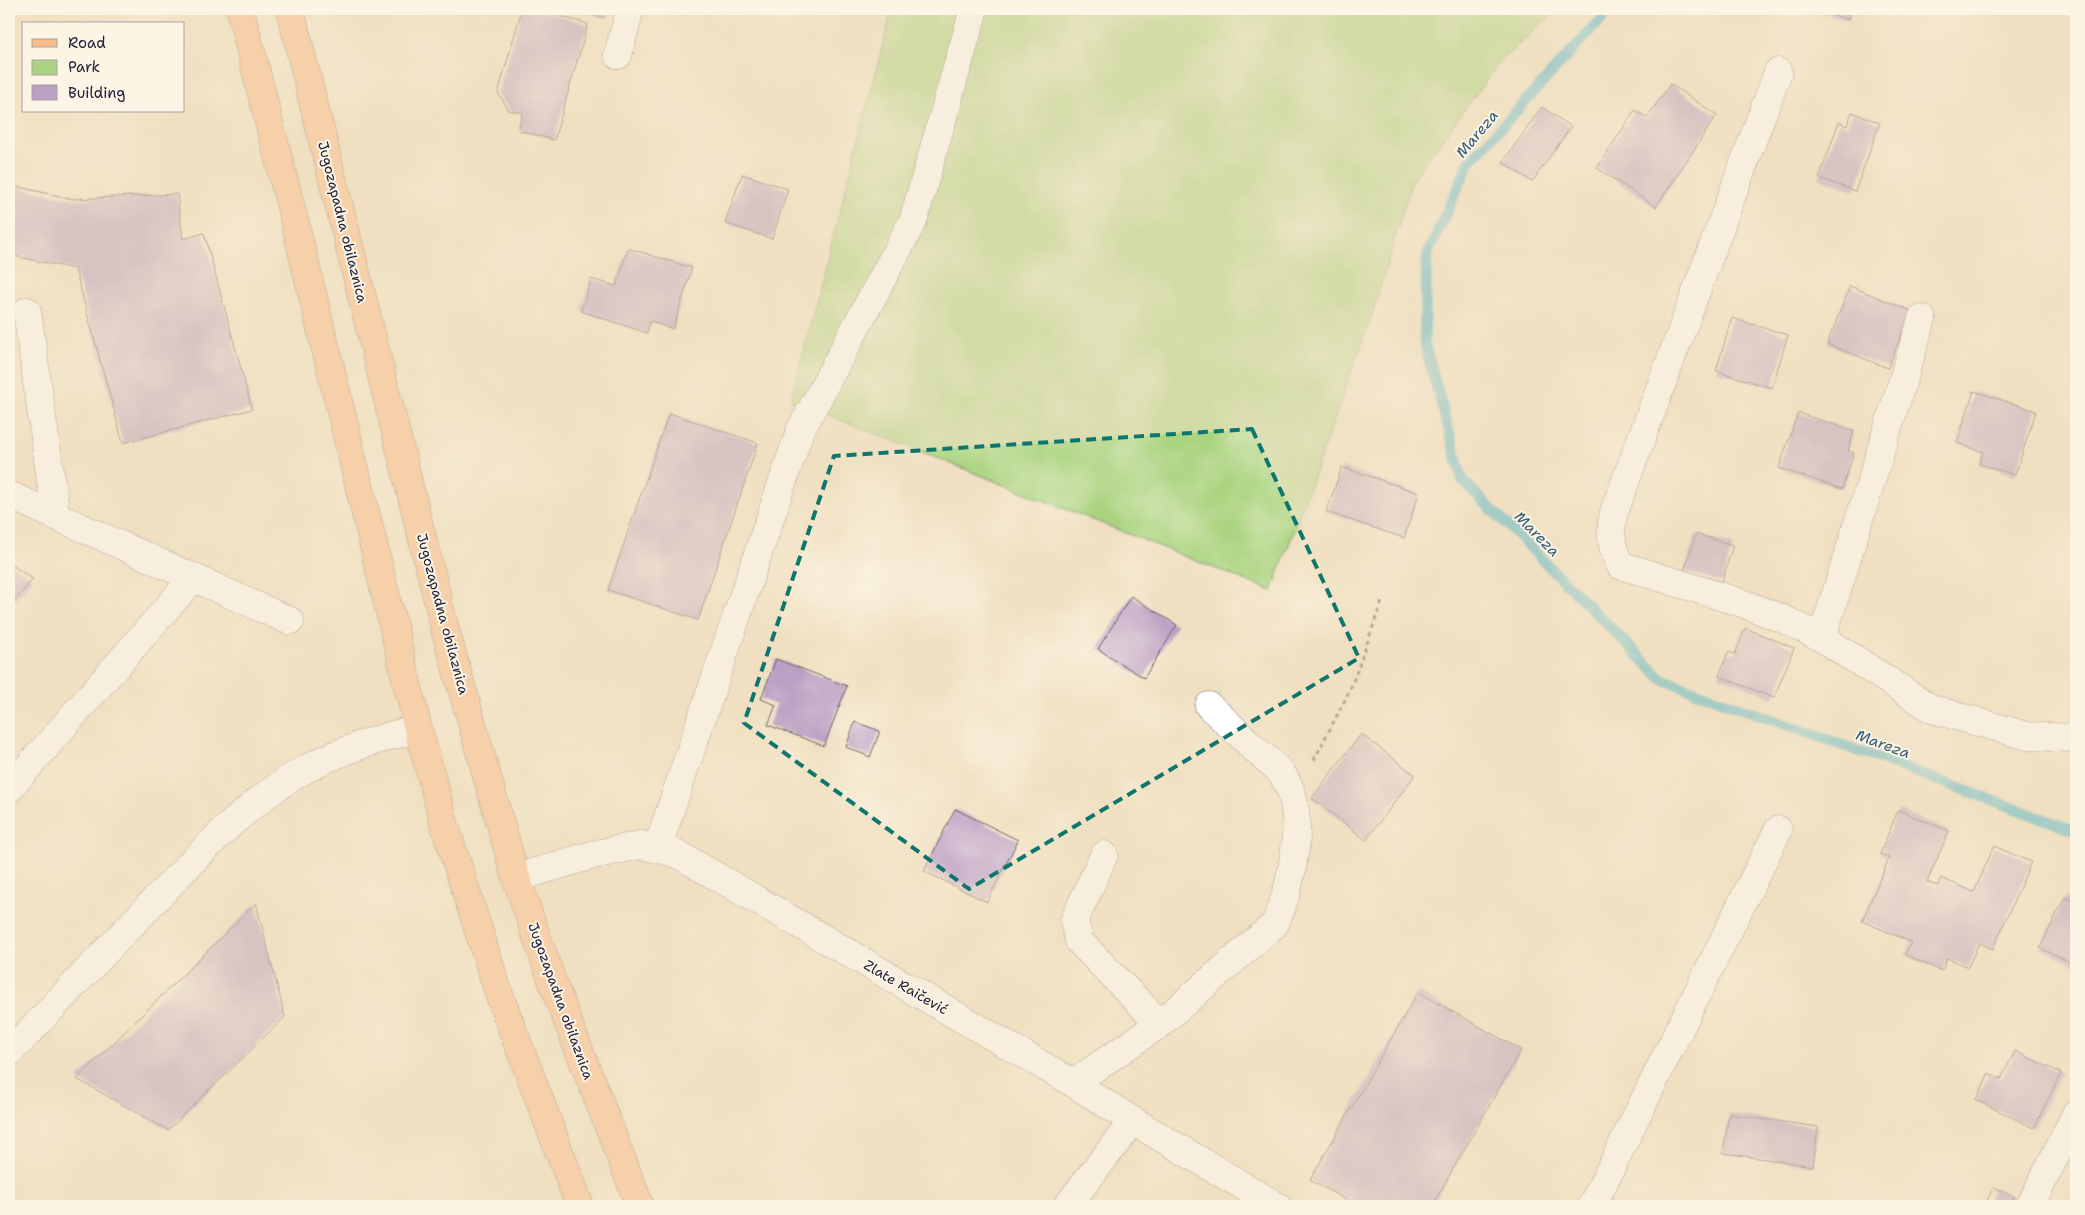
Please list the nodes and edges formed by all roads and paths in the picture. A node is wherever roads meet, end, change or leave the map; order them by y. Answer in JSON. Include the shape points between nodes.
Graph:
{"nodes":[{"id":1,"x":240,"y":9,"type":"edge"},
{"id":2,"x":290,"y":9,"type":"edge"},
{"id":3,"x":630,"y":9,"type":"edge"},
{"id":4,"x":974,"y":9,"type":"edge"},
{"id":5,"x":618,"y":56,"type":"dead end"},
{"id":6,"x":1778,"y":72,"type":"dead end"},
{"id":7,"x":27,"y":311,"type":"dead end"},
{"id":8,"x":1922,"y":320,"type":"dead end"},
{"id":9,"x":9,"y":495,"type":"edge"},
{"id":10,"x":56,"y":516,"type":"junction"},
{"id":11,"x":194,"y":577,"type":"junction"},
{"id":12,"x":1383,"y":599,"type":"dead end"},
{"id":13,"x":290,"y":621,"type":"dead end"},
{"id":14,"x":1822,"y":638,"type":"junction"},
{"id":15,"x":1209,"y":706,"type":"dead end"},
{"id":16,"x":418,"y":728,"type":"junction"},
{"id":17,"x":2076,"y":738,"type":"edge"},
{"id":18,"x":9,"y":789,"type":"edge"},
{"id":19,"x":1294,"y":804,"type":"junction"},
{"id":20,"x":1778,"y":830,"type":"dead end"},
{"id":21,"x":657,"y":849,"type":"junction"},
{"id":22,"x":1104,"y":855,"type":"dead end"},
{"id":23,"x":516,"y":878,"type":"junction"},
{"id":24,"x":1160,"y":1024,"type":"junction"},
{"id":25,"x":9,"y":1053,"type":"edge"},
{"id":26,"x":1073,"y":1083,"type":"junction"},
{"id":27,"x":2076,"y":1114,"type":"edge"},
{"id":28,"x":1133,"y":1121,"type":"junction"},
{"id":29,"x":580,"y":1206,"type":"edge"},
{"id":30,"x":640,"y":1206,"type":"edge"},
{"id":31,"x":1067,"y":1206,"type":"edge"},
{"id":32,"x":1277,"y":1206,"type":"edge"},
{"id":33,"x":1592,"y":1206,"type":"edge"},
{"id":34,"x":2030,"y":1206,"type":"edge"}],
"edges":[{"from":1,"to":16,"type":"main road"},
{"from":2,"to":23,"type":"main road","name":"Jugozapadna obilaznica","via":[[445,629]]},
{"from":3,"to":5,"type":"street"},
{"from":4,"to":21,"type":"street","via":[[913,220],[800,432]]},
{"from":6,"to":14,"type":"street","via":[[1614,512],[1610,538],[1620,565],[1739,602]]},
{"from":7,"to":10,"type":"street"},
{"from":8,"to":14,"type":"street"},
{"from":9,"to":10,"type":"street"},
{"from":10,"to":11,"type":"street"},
{"from":11,"to":13,"type":"street"},
{"from":11,"to":18,"type":"street"},
{"from":12,"to":19,"type":"path","via":[[1350,690],[1300,785]]},
{"from":14,"to":17,"type":"street","via":[[1932,709],[2027,736]]},
{"from":15,"to":19,"type":"street","via":[[1282,774]]},
{"from":16,"to":25,"type":"street","via":[[332,756],[294,776],[247,810],[200,854]]},
{"from":16,"to":29,"type":"main road","via":[[487,957]]},
{"from":19,"to":24,"type":"street","via":[[1292,875],[1275,924]]},
{"from":20,"to":33,"type":"street"},
{"from":21,"to":23,"type":"street","name":"Zlate Raičević","via":[[641,846],[592,855]]},
{"from":21,"to":26,"type":"street","name":"Zlate Raičević","via":[[676,853]]},
{"from":22,"to":24,"type":"street","via":[[1074,921],[1079,940]]},
{"from":23,"to":30,"type":"main road","name":"Jugozapadna obilaznica","via":[[558,998]]},
{"from":24,"to":26,"type":"street"},
{"from":26,"to":28,"type":"street","name":"Zlate Raičević"},
{"from":27,"to":34,"type":"street"},
{"from":28,"to":31,"type":"street"},
{"from":28,"to":32,"type":"street","name":"Zlate Raičević"}]}
